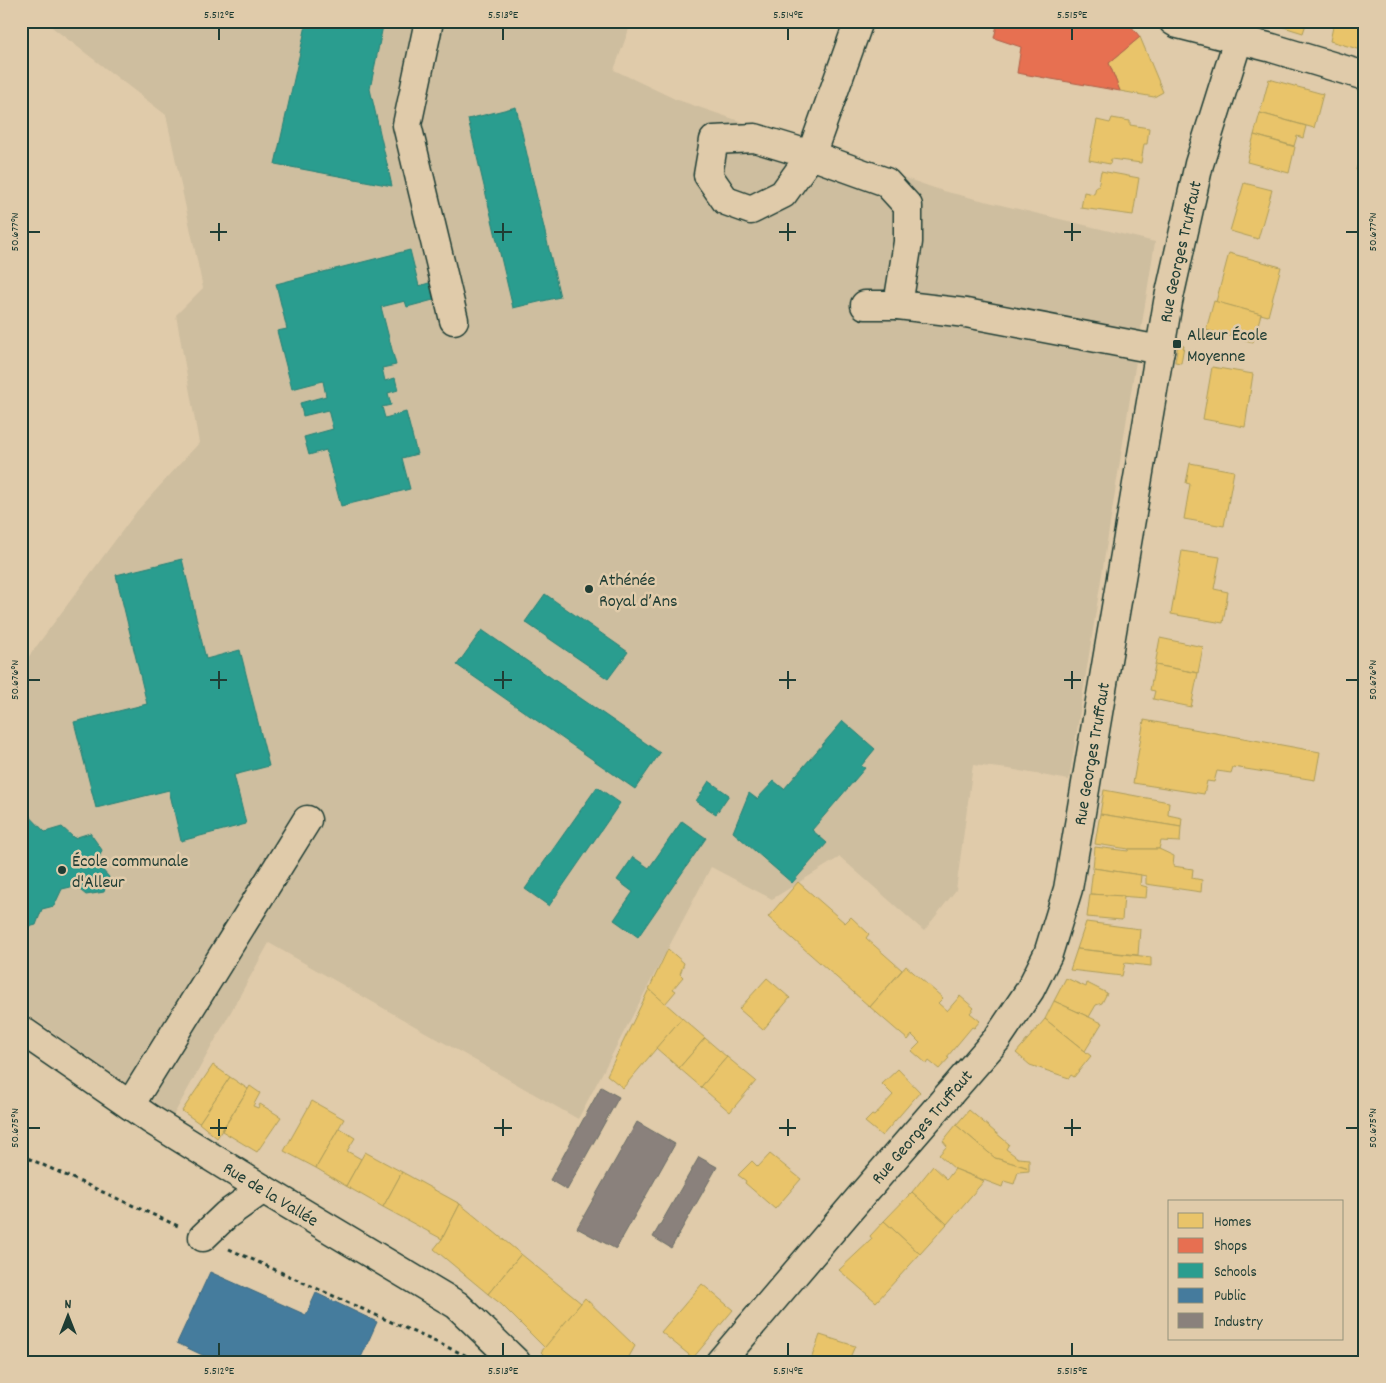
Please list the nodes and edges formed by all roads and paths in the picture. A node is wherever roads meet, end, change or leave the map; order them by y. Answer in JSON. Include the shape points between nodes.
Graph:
{"nodes":[{"id":1,"x":429,"y":21,"type":"edge"},
{"id":2,"x":859,"y":21,"type":"edge"},
{"id":3,"x":1173,"y":21,"type":"edge"},
{"id":4,"x":1242,"y":30,"type":"edge"},
{"id":5,"x":1365,"y":76,"type":"edge"},
{"id":6,"x":865,"y":305,"type":"dead end"},
{"id":7,"x":898,"y":305,"type":"junction"},
{"id":8,"x":454,"y":320,"type":"dead end"},
{"id":9,"x":1160,"y":350,"type":"junction"},
{"id":10,"x":307,"y":820,"type":"dead end"},
{"id":11,"x":21,"y":1030,"type":"edge"},
{"id":12,"x":130,"y":1105,"type":"junction"},
{"id":13,"x":21,"y":1154,"type":"edge"},
{"id":14,"x":263,"y":1190,"type":"junction"},
{"id":15,"x":203,"y":1237,"type":"junction"},
{"id":16,"x":471,"y":1357,"type":"dead end"},
{"id":17,"x":516,"y":1362,"type":"edge"},
{"id":18,"x":720,"y":1362,"type":"edge"}],
"edges":[{"from":1,"to":8,"type":"street","via":[[407,125]]},
{"from":2,"to":7,"type":"street","via":[[810,155],[886,182],[908,206],[908,242]]},
{"from":3,"to":4,"type":"street"},
{"from":4,"to":5,"type":"street","via":[[1272,48]]},
{"from":4,"to":9,"type":"street","name":"Rue Georges Truffaut","via":[[1199,164]]},
{"from":6,"to":7,"type":"street"},
{"from":7,"to":9,"type":"street","via":[[966,313]]},
{"from":9,"to":18,"type":"street","name":"Rue Georges Truffaut","via":[[1068,889],[1048,954],[1030,990],[998,1039]]},
{"from":10,"to":12,"type":"street"},
{"from":11,"to":12,"type":"street","name":"Rue de la Vallée"},
{"from":12,"to":14,"type":"street","name":"Rue de la Vallée"},
{"from":13,"to":15,"type":"path"},
{"from":14,"to":15,"type":"street","via":[[226,1215]]},
{"from":14,"to":17,"type":"street","name":"Rue de la Vallée","via":[[457,1305]]},
{"from":15,"to":16,"type":"path"}]}
